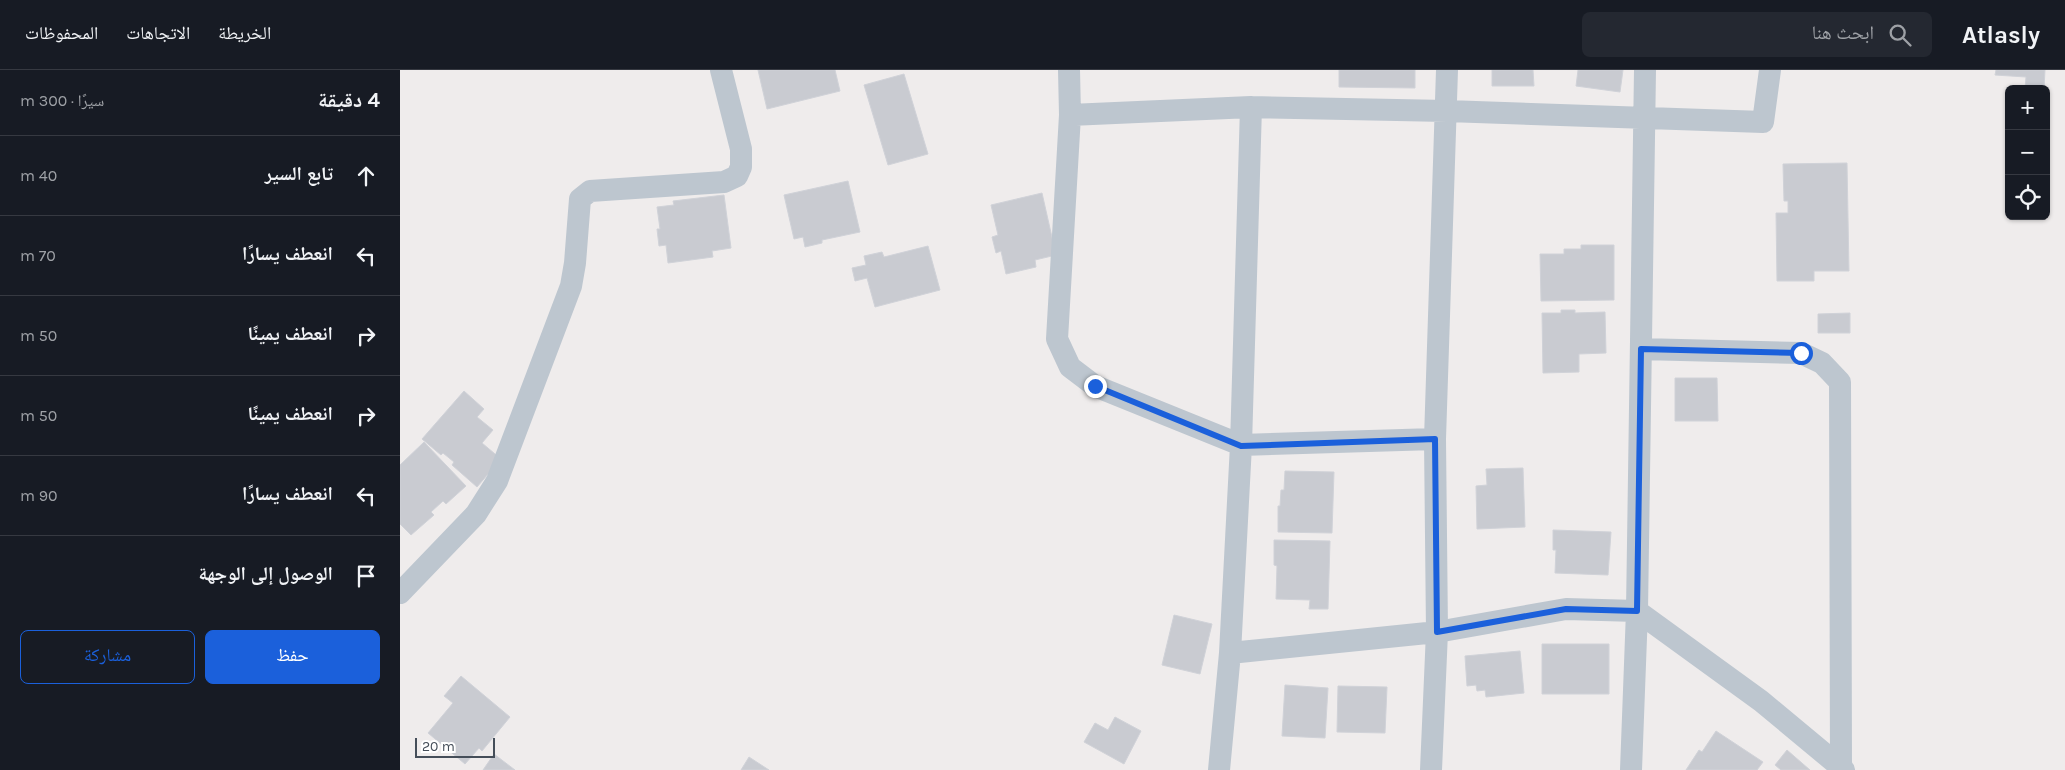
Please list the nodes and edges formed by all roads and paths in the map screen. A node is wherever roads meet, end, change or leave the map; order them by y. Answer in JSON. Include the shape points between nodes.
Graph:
{"nodes":[{"id":1,"x":721,"y":70,"type":"edge"},
{"id":2,"x":1069,"y":70,"type":"edge"},
{"id":3,"x":1447,"y":70,"type":"edge"},
{"id":4,"x":1645,"y":70,"type":"edge"},
{"id":5,"x":1770,"y":70,"type":"edge"},
{"id":6,"x":1251,"y":107,"type":"junction"},
{"id":7,"x":1446,"y":111,"type":"junction"},
{"id":8,"x":1070,"y":115,"type":"junction"},
{"id":9,"x":1644,"y":119,"type":"junction"},
{"id":10,"x":1641,"y":349,"type":"junction"},
{"id":11,"x":1435,"y":439,"type":"junction"},
{"id":12,"x":1241,"y":446,"type":"junction"},
{"id":13,"x":400,"y":593,"type":"edge"},
{"id":14,"x":1637,"y":611,"type":"junction"},
{"id":15,"x":1437,"y":632,"type":"junction"},
{"id":16,"x":1230,"y":653,"type":"junction"},
{"id":17,"x":1842,"y":769,"type":"edge"},
{"id":18,"x":1219,"y":770,"type":"edge"},
{"id":19,"x":1431,"y":770,"type":"edge"},
{"id":20,"x":1631,"y":770,"type":"edge"}],
"edges":[{"from":1,"to":13,"type":"street","via":[[741,149],[741,167],[737,176],[724,182],[590,191],[580,199],[571,286],[497,482],[476,514]]},
{"from":2,"to":8,"type":"street"},
{"from":3,"to":7,"type":"street"},
{"from":4,"to":9,"type":"street"},
{"from":5,"to":9,"type":"street","via":[[1763,122]]},
{"from":6,"to":7,"type":"street"},
{"from":6,"to":8,"type":"street"},
{"from":6,"to":12,"type":"street"},
{"from":7,"to":9,"type":"street"},
{"from":7,"to":11,"type":"street"},
{"from":8,"to":12,"type":"street","via":[[1057,339],[1070,367],[1095,386]]},
{"from":9,"to":10,"type":"street"},
{"from":10,"to":14,"type":"street"},
{"from":10,"to":17,"type":"street","via":[[1801,353],[1822,363],[1840,382]]},
{"from":11,"to":12,"type":"street"},
{"from":11,"to":15,"type":"street"},
{"from":12,"to":16,"type":"street"},
{"from":14,"to":15,"type":"street","via":[[1566,609]]},
{"from":14,"to":17,"type":"street","via":[[1761,702]]},
{"from":14,"to":20,"type":"street"},
{"from":15,"to":16,"type":"street"},
{"from":15,"to":19,"type":"street"},
{"from":16,"to":18,"type":"street"}]}
